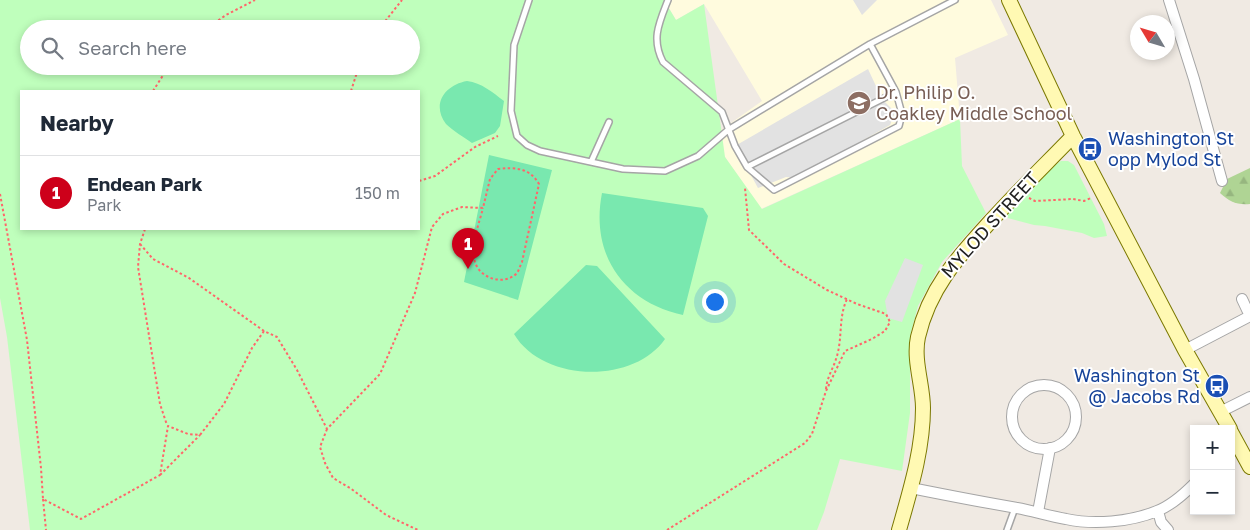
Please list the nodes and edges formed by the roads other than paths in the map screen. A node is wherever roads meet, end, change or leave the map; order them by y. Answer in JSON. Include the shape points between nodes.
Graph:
{"nodes":[{"id":1,"x":529,"y":0,"type":"edge"},
{"id":2,"x":668,"y":0,"type":"edge"},
{"id":3,"x":955,"y":0,"type":"edge"},
{"id":4,"x":1009,"y":0,"type":"edge"},
{"id":5,"x":1169,"y":0,"type":"edge"},
{"id":6,"x":870,"y":44,"type":"junction"},
{"id":7,"x":896,"y":92,"type":"junction"},
{"id":8,"x":609,"y":122,"type":"dead end"},
{"id":9,"x":728,"y":130,"type":"junction"},
{"id":10,"x":1074,"y":136,"type":"junction"},
{"id":11,"x":591,"y":162,"type":"junction"},
{"id":12,"x":747,"y":166,"type":"junction"},
{"id":13,"x":1222,"y":181,"type":"dead end"},
{"id":14,"x":1242,"y":299,"type":"dead end"},
{"id":15,"x":1185,"y":350,"type":"junction"},
{"id":16,"x":1250,"y":397,"type":"edge"},
{"id":17,"x":1220,"y":412,"type":"junction"},
{"id":18,"x":1226,"y":425,"type":"edge"},
{"id":19,"x":1235,"y":442,"type":"edge"},
{"id":20,"x":1050,"y":448,"type":"junction"},
{"id":21,"x":1250,"y":467,"type":"edge"},
{"id":22,"x":911,"y":488,"type":"junction"},
{"id":23,"x":1190,"y":488,"type":"edge"},
{"id":24,"x":1015,"y":508,"type":"junction"},
{"id":25,"x":1158,"y":511,"type":"junction"},
{"id":26,"x":1038,"y":512,"type":"junction"},
{"id":27,"x":1113,"y":525,"type":"edge"},
{"id":28,"x":899,"y":530,"type":"edge"},
{"id":29,"x":1007,"y":530,"type":"edge"},
{"id":30,"x":1168,"y":530,"type":"edge"}],
"edges":[{"from":1,"to":11,"type":"lane","via":[[514,45],[511,111],[517,136],[540,151]]},
{"from":2,"to":9,"type":"lane","via":[[656,39],[657,51],[663,62],[722,112]]},
{"from":3,"to":6,"type":"lane"},
{"from":4,"to":10,"type":"main road"},
{"from":5,"to":13,"type":"street"},
{"from":6,"to":7,"type":"lane"},
{"from":6,"to":9,"type":"lane"},
{"from":7,"to":12,"type":"lane"},
{"from":7,"to":12,"type":"lane","via":[[902,114],[899,126],[774,190]]},
{"from":8,"to":11,"type":"lane"},
{"from":9,"to":11,"type":"lane","via":[[698,156],[665,171],[623,169]]},
{"from":9,"to":12,"type":"lane"},
{"from":10,"to":15,"type":"main road"},
{"from":10,"to":22,"type":"main road","name":"MYLOD STREET","via":[[954,260],[927,307],[918,338],[923,431]]},
{"from":14,"to":15,"type":"street","via":[[1250,316]]},
{"from":15,"to":17,"type":"main road"},
{"from":16,"to":17,"type":"street"},
{"from":17,"to":18,"type":"main road"},
{"from":19,"to":21,"type":"main road"},
{"from":20,"to":20,"type":"street","via":[[1069,437],[1075,422],[1074,405],[1059,389],[1038,385],[1024,392],[1015,404],[1012,423],[1022,441],[1040,449]]},
{"from":20,"to":26,"type":"street"},
{"from":22,"to":24,"type":"street"},
{"from":22,"to":28,"type":"main road","name":"MYLOD STREET"},
{"from":23,"to":25,"type":"street"},
{"from":24,"to":26,"type":"street"},
{"from":24,"to":29,"type":"lane"},
{"from":25,"to":27,"type":"street"},
{"from":25,"to":30,"type":"street"},
{"from":26,"to":27,"type":"street","via":[[1067,520]]}]}
